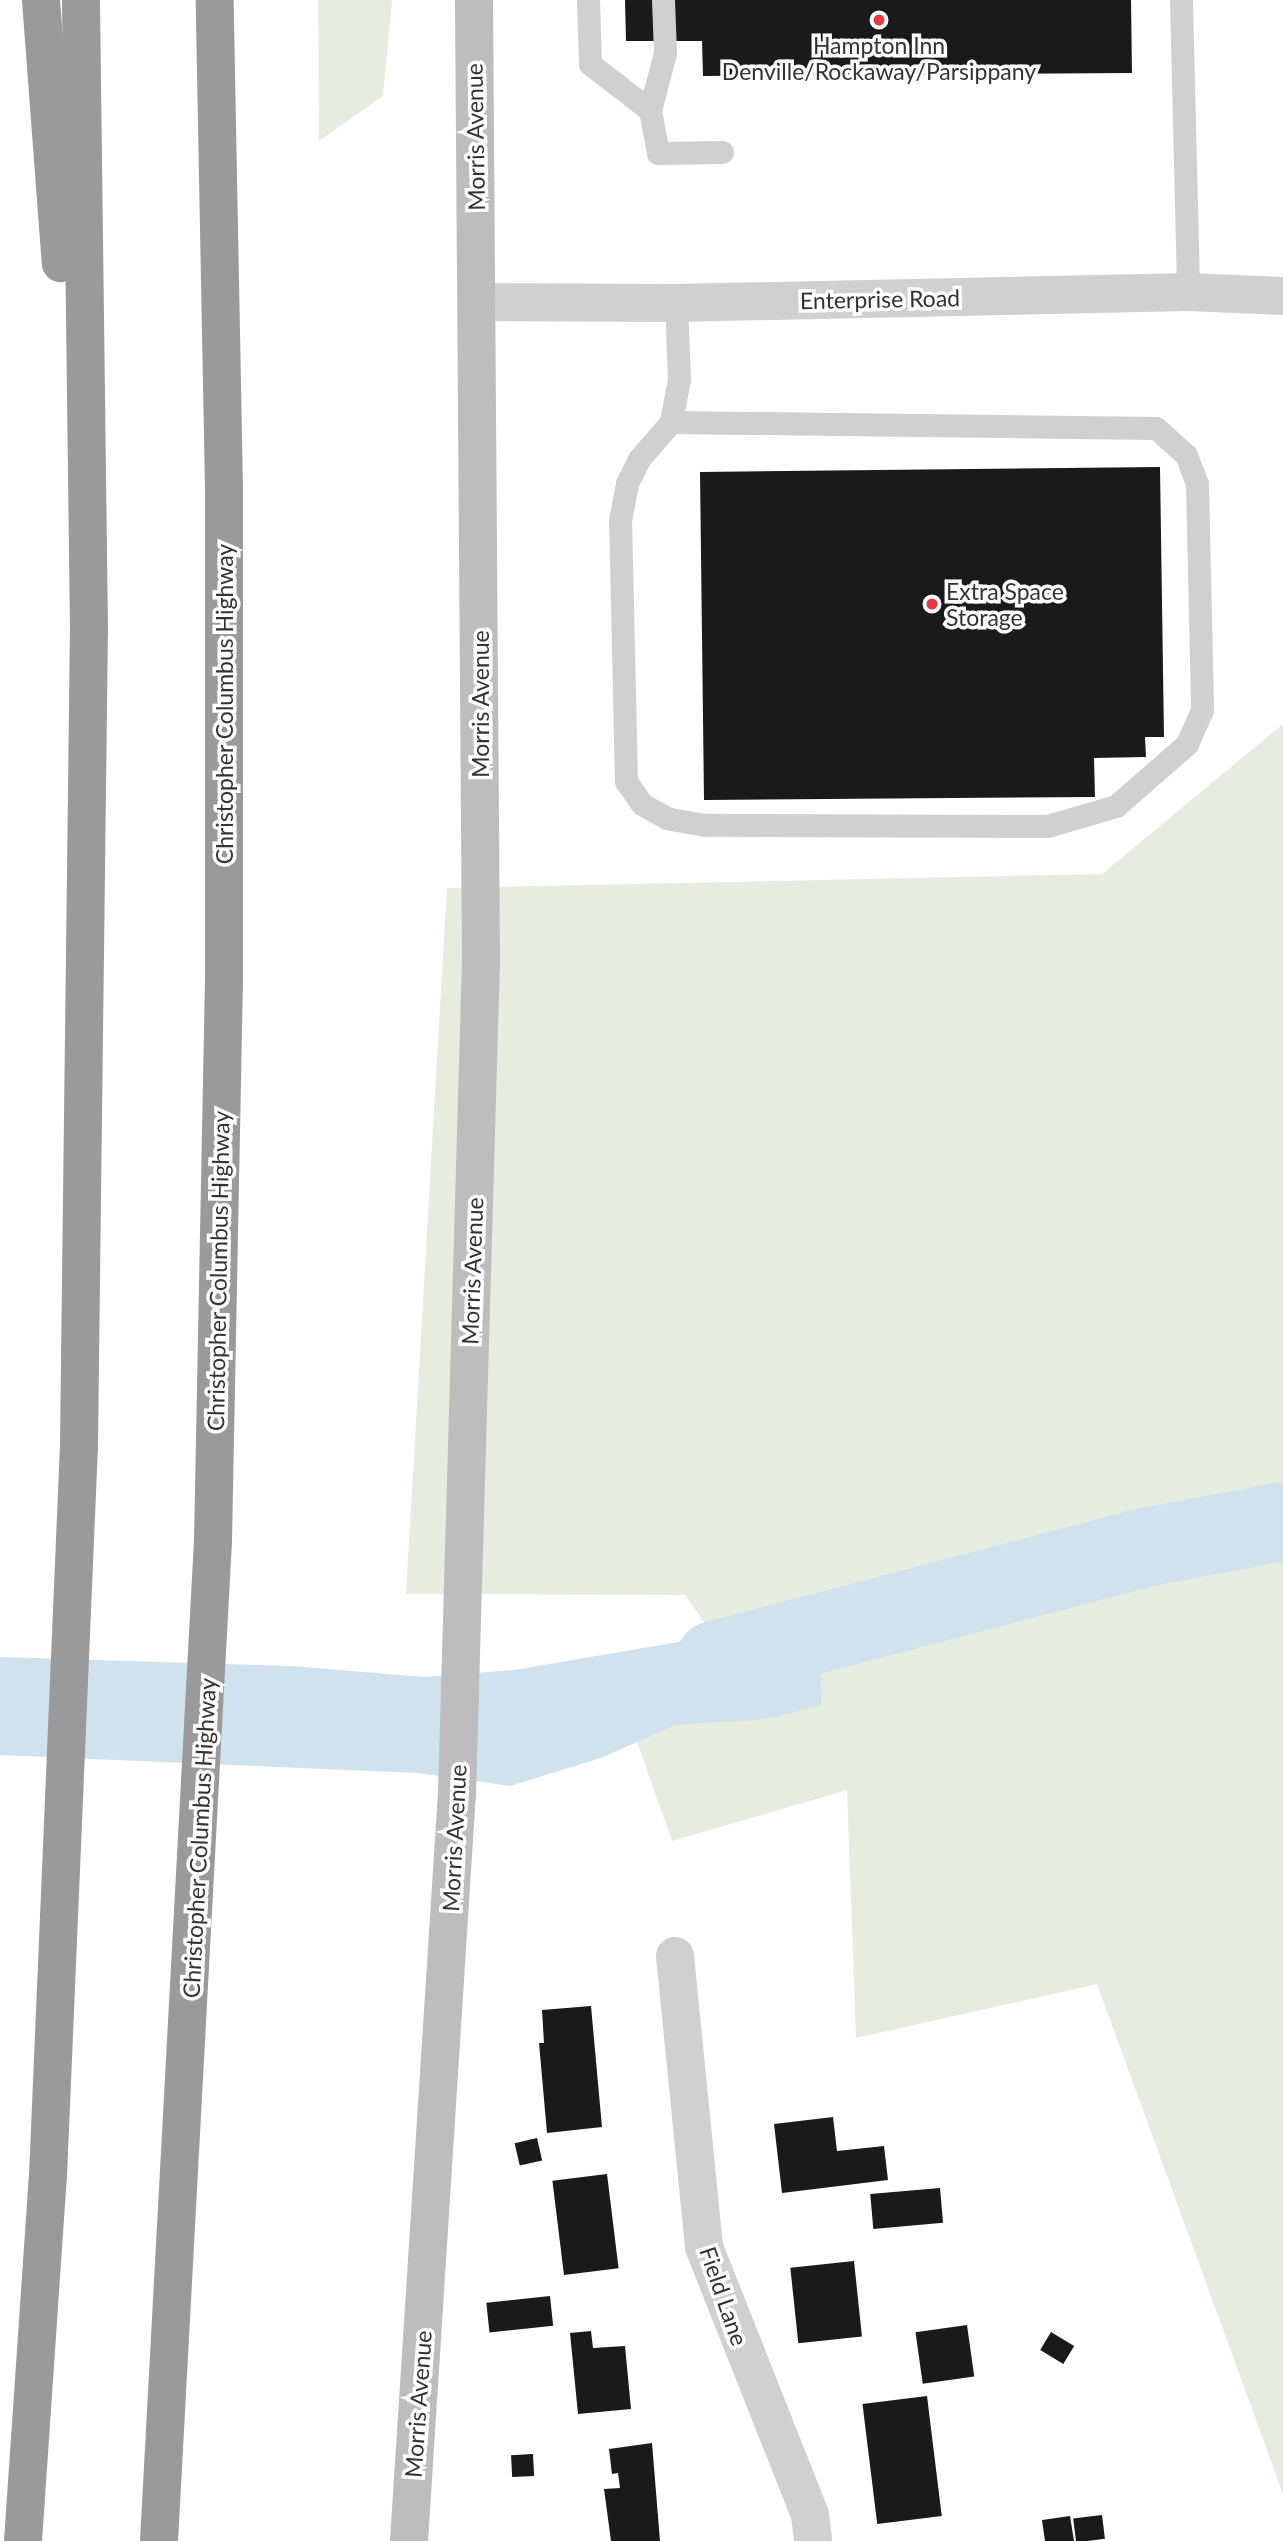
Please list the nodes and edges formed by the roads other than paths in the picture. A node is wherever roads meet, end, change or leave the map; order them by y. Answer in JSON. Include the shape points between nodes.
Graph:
{"nodes":[{"id":1,"x":41,"y":0,"type":"edge"},
{"id":2,"x":82,"y":0,"type":"edge"},
{"id":3,"x":215,"y":0,"type":"edge"},
{"id":4,"x":474,"y":0,"type":"edge"},
{"id":5,"x":588,"y":0,"type":"edge"},
{"id":6,"x":663,"y":0,"type":"edge"},
{"id":7,"x":1181,"y":0,"type":"edge"},
{"id":8,"x":650,"y":110,"type":"junction"},
{"id":9,"x":722,"y":152,"type":"dead end"},
{"id":10,"x":1188,"y":292,"type":"junction"},
{"id":11,"x":1283,"y":296,"type":"edge"},
{"id":12,"x":477,"y":302,"type":"junction"},
{"id":13,"x":677,"y":303,"type":"junction"},
{"id":14,"x":671,"y":422,"type":"junction"},
{"id":15,"x":89,"y":631,"type":"junction"},
{"id":16,"x":675,"y":1956,"type":"dead end"},
{"id":17,"x":23,"y":2541,"type":"edge"},
{"id":18,"x":159,"y":2541,"type":"edge"},
{"id":19,"x":409,"y":2541,"type":"edge"},
{"id":20,"x":813,"y":2541,"type":"edge"}],
"edges":[{"from":1,"to":15,"type":"highway"},
{"from":2,"to":15,"type":"highway"},
{"from":3,"to":18,"type":"highway","name":"Christopher Columbus Highway","via":[[224,489],[224,979],[214,1541]]},
{"from":4,"to":12,"type":"street","name":"Morris Avenue"},
{"from":5,"to":8,"type":"lane","via":[[590,64]]},
{"from":6,"to":8,"type":"lane","via":[[665,53]]},
{"from":7,"to":10,"type":"lane"},
{"from":8,"to":9,"type":"lane","via":[[658,153]]},
{"from":10,"to":11,"type":"street","name":"Enterprise Road"},
{"from":10,"to":13,"type":"street","name":"Enterprise Road"},
{"from":12,"to":13,"type":"street","name":"Enterprise Road"},
{"from":12,"to":19,"type":"street","name":"Morris Avenue","via":[[481,958],[457,1793]]},
{"from":13,"to":14,"type":"lane","via":[[679,379]]},
{"from":14,"to":14,"type":"lane","via":[[1156,428],[1186,455],[1197,484],[1202,710],[1187,744],[1116,806],[1047,826],[705,825],[667,818],[642,804],[626,781],[620,520],[626,483],[639,459]]},
{"from":15,"to":17,"type":"highway","via":[[86,1120],[66,1774],[47,2189]]},
{"from":16,"to":20,"type":"street","name":"Field Lane","via":[[704,2248],[810,2515]]}]}
